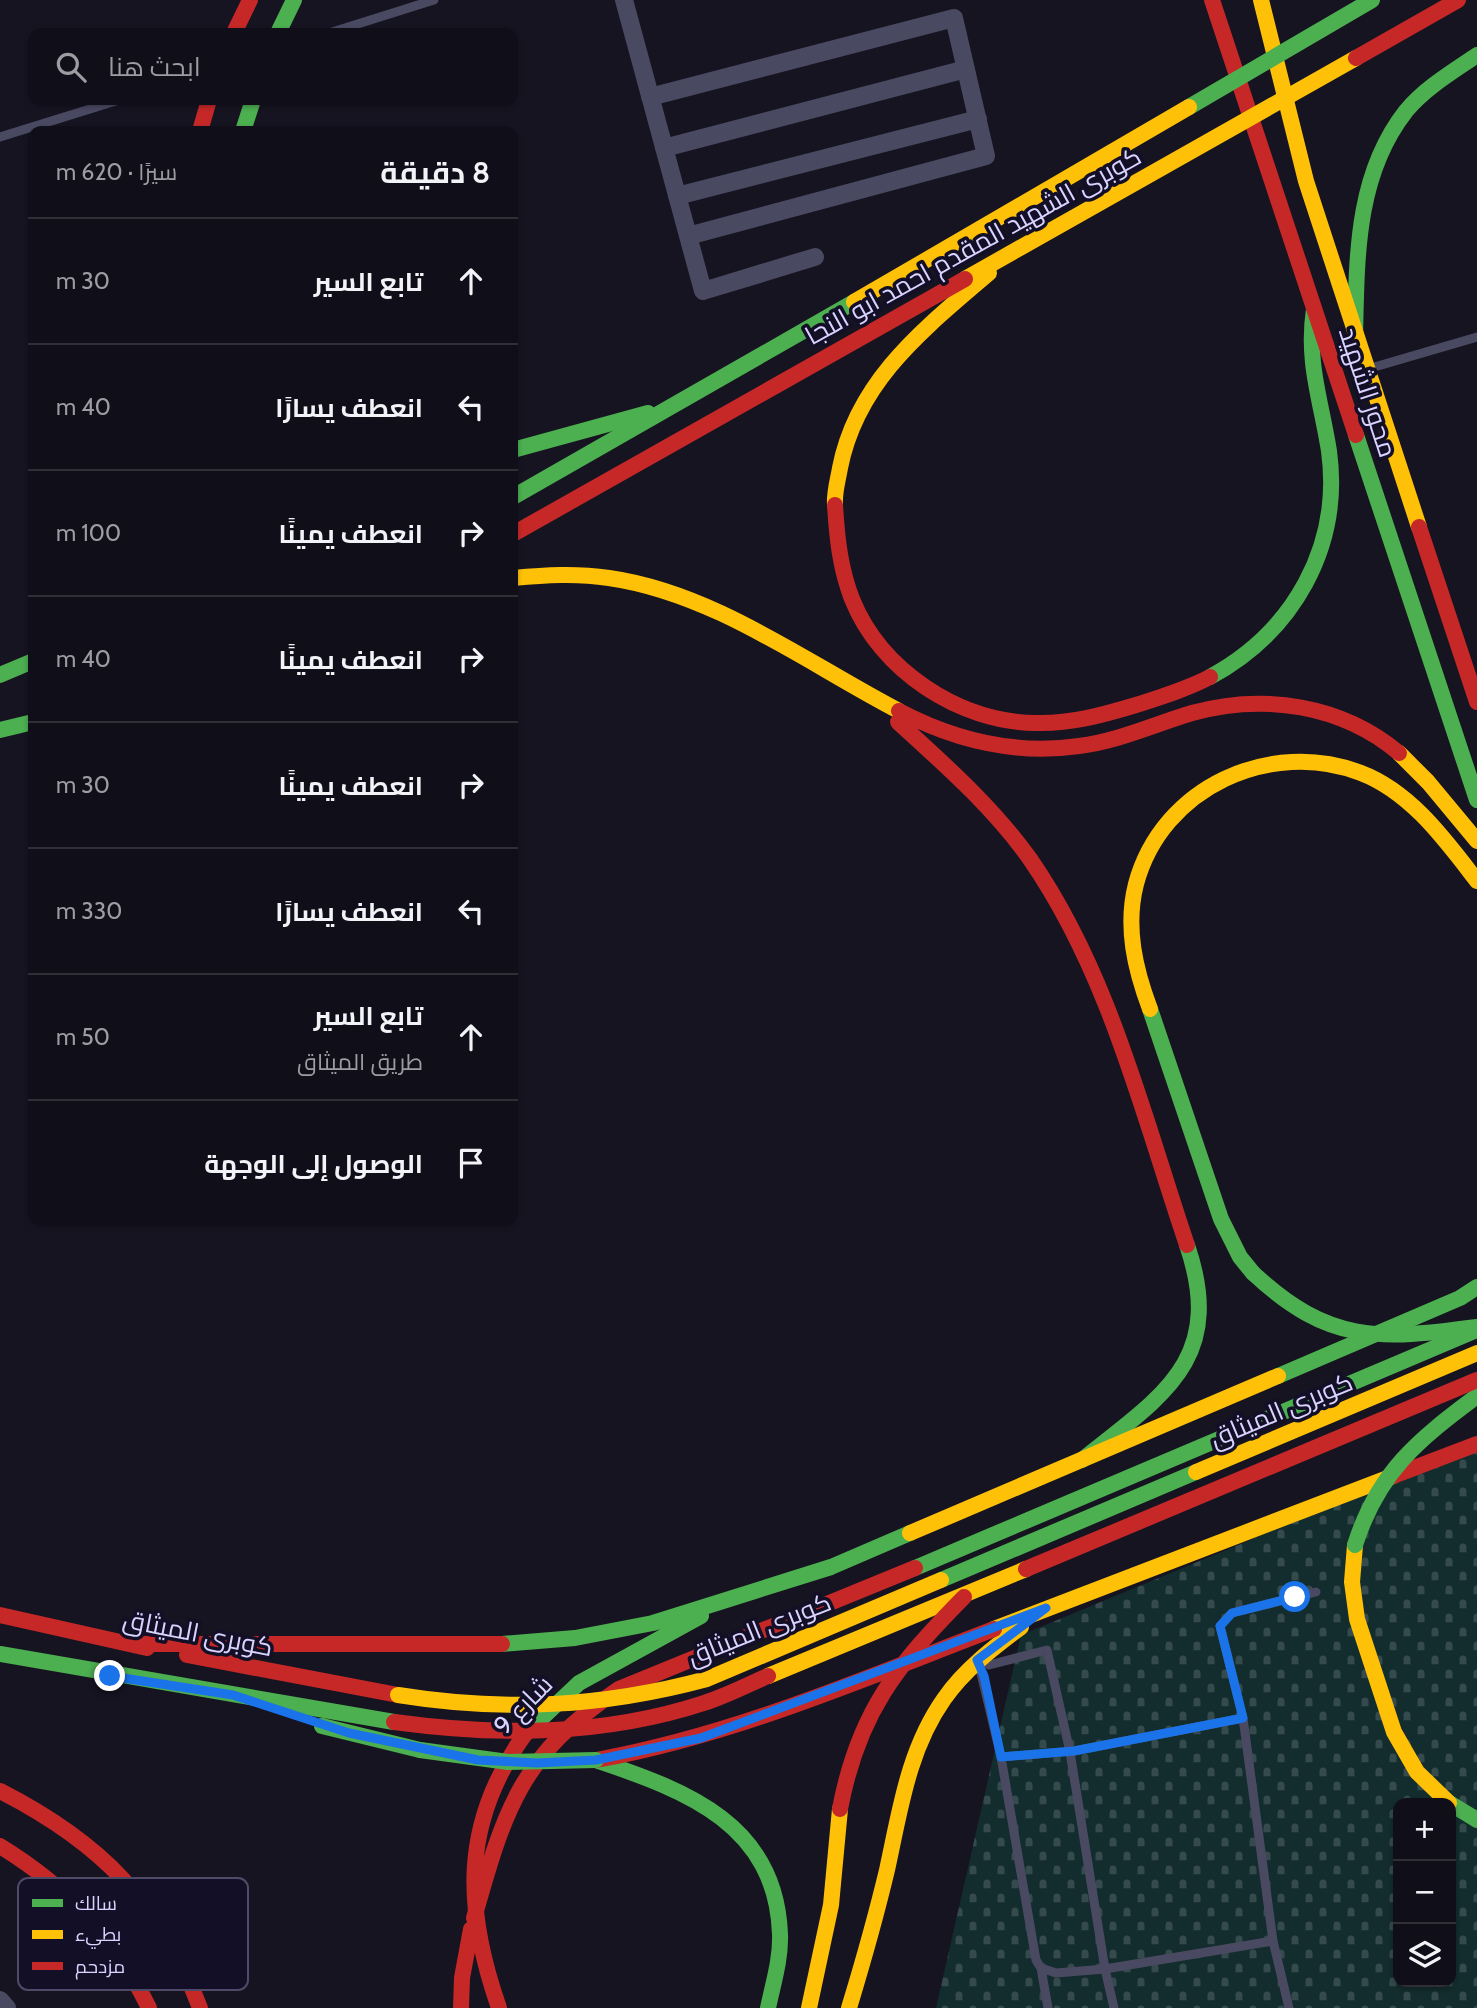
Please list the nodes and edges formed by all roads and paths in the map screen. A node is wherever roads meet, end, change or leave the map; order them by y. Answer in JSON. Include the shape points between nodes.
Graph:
{"nodes":[{"id":1,"x":250,"y":0,"type":"edge"},
{"id":2,"x":294,"y":0,"type":"edge"},
{"id":3,"x":434,"y":0,"type":"edge"},
{"id":4,"x":624,"y":0,"type":"edge"},
{"id":5,"x":1212,"y":0,"type":"edge"},
{"id":6,"x":1261,"y":0,"type":"edge"},
{"id":7,"x":1372,"y":0,"type":"edge"},
{"id":8,"x":1458,"y":0,"type":"edge"},
{"id":9,"x":236,"y":28,"type":"edge"},
{"id":10,"x":280,"y":28,"type":"edge"},
{"id":11,"x":345,"y":28,"type":"edge"},
{"id":12,"x":1477,"y":55,"type":"edge"},
{"id":13,"x":966,"y":69,"type":"junction"},
{"id":14,"x":650,"y":97,"type":"junction"},
{"id":15,"x":103,"y":105,"type":"edge"},
{"id":16,"x":208,"y":105,"type":"edge"},
{"id":17,"x":251,"y":105,"type":"edge"},
{"id":18,"x":978,"y":119,"type":"junction"},
{"id":19,"x":35,"y":126,"type":"edge"},
{"id":20,"x":201,"y":126,"type":"edge"},
{"id":21,"x":245,"y":126,"type":"edge"},
{"id":22,"x":28,"y":128,"type":"edge"},
{"id":23,"x":0,"y":137,"type":"edge"},
{"id":24,"x":664,"y":148,"type":"junction"},
{"id":25,"x":677,"y":196,"type":"junction"},
{"id":26,"x":688,"y":236,"type":"junction"},
{"id":27,"x":1014,"y":251,"type":"junction"},
{"id":28,"x":815,"y":257,"type":"dead end"},
{"id":29,"x":1314,"y":309,"type":"junction"},
{"id":30,"x":1355,"y":337,"type":"junction"},
{"id":31,"x":1477,"y":337,"type":"edge"},
{"id":32,"x":1366,"y":370,"type":"junction"},
{"id":33,"x":677,"y":405,"type":"junction"},
{"id":34,"x":518,"y":449,"type":"edge"},
{"id":35,"x":518,"y":494,"type":"edge"},
{"id":36,"x":518,"y":531,"type":"edge"},
{"id":37,"x":518,"y":578,"type":"edge"},
{"id":38,"x":1443,"y":601,"type":"junction"},
{"id":39,"x":1473,"y":634,"type":"dead end"},
{"id":40,"x":28,"y":663,"type":"edge"},
{"id":41,"x":0,"y":675,"type":"edge"},
{"id":42,"x":865,"y":693,"type":"junction"},
{"id":43,"x":1477,"y":702,"type":"edge"},
{"id":44,"x":28,"y":724,"type":"edge"},
{"id":45,"x":0,"y":730,"type":"edge"},
{"id":46,"x":1477,"y":800,"type":"edge"},
{"id":47,"x":1477,"y":841,"type":"edge"},
{"id":48,"x":1477,"y":881,"type":"edge"},
{"id":49,"x":1477,"y":1287,"type":"edge"},
{"id":50,"x":1477,"y":1329,"type":"edge"},
{"id":51,"x":1477,"y":1353,"type":"edge"},
{"id":52,"x":1477,"y":1380,"type":"edge"},
{"id":53,"x":1477,"y":1396,"type":"edge"},
{"id":54,"x":1477,"y":1444,"type":"edge"},
{"id":55,"x":1082,"y":1460,"type":"junction"},
{"id":56,"x":1316,"y":1592,"type":"dead end"},
{"id":57,"x":967,"y":1594,"type":"junction"},
{"id":58,"x":729,"y":1601,"type":"junction"},
{"id":59,"x":1046,"y":1608,"type":"junction"},
{"id":60,"x":0,"y":1615,"type":"edge"},
{"id":61,"x":130,"y":1644,"type":"junction"},
{"id":62,"x":0,"y":1654,"type":"edge"},
{"id":63,"x":979,"y":1664,"type":"junction"},
{"id":64,"x":233,"y":1695,"type":"junction"},
{"id":65,"x":1243,"y":1718,"type":"junction"},
{"id":66,"x":1070,"y":1752,"type":"junction"},
{"id":67,"x":1001,"y":1757,"type":"junction"},
{"id":68,"x":596,"y":1760,"type":"junction"},
{"id":69,"x":0,"y":1791,"type":"edge"},
{"id":70,"x":1444,"y":1798,"type":"edge"},
{"id":71,"x":1456,"y":1808,"type":"edge"},
{"id":72,"x":1477,"y":1820,"type":"edge"},
{"id":73,"x":0,"y":1846,"type":"edge"},
{"id":74,"x":48,"y":1878,"type":"edge"},
{"id":75,"x":127,"y":1878,"type":"edge"},
{"id":76,"x":474,"y":1918,"type":"junction"},
{"id":77,"x":1273,"y":1941,"type":"junction"},
{"id":78,"x":1041,"y":1968,"type":"junction"},
{"id":79,"x":1105,"y":1969,"type":"junction"},
{"id":80,"x":139,"y":1990,"type":"edge"},
{"id":81,"x":193,"y":1990,"type":"edge"},
{"id":82,"x":0,"y":2000,"type":"edge"},
{"id":83,"x":7,"y":2008,"type":"edge"},
{"id":84,"x":149,"y":2008,"type":"edge"},
{"id":85,"x":200,"y":2008,"type":"edge"},
{"id":86,"x":461,"y":2008,"type":"edge"},
{"id":87,"x":499,"y":2008,"type":"edge"},
{"id":88,"x":768,"y":2008,"type":"edge"},
{"id":89,"x":808,"y":2008,"type":"edge"},
{"id":90,"x":849,"y":2008,"type":"edge"},
{"id":91,"x":1048,"y":2008,"type":"edge"},
{"id":92,"x":1114,"y":2008,"type":"edge"},
{"id":93,"x":1289,"y":2008,"type":"edge"}],
"edges":[{"from":1,"to":9,"type":"main road"},
{"from":2,"to":10,"type":"main road"},
{"from":3,"to":11,"type":"lane"},
{"from":4,"to":14,"type":"street"},
{"from":5,"to":29,"type":"main road","name":"محور الشهيد"},
{"from":6,"to":30,"type":"main road","name":"محور الشهيد","via":[[1303,169]]},
{"from":7,"to":33,"type":"main road","name":"كوبرى الشهيد المقدم احمد ابو النجا","bridge":true},
{"from":8,"to":27,"type":"main road","name":"كوبرى الشهيد المقدم احمد ابو النجا","bridge":true},
{"from":12,"to":30,"type":"main road","via":[[1445,75],[1415,103],[1390,135],[1376,163],[1358,232]]},
{"from":13,"to":14,"type":"street","via":[[954,18]]},
{"from":13,"to":18,"type":"street"},
{"from":13,"to":24,"type":"street"},
{"from":14,"to":24,"type":"street"},
{"from":15,"to":19,"type":"lane"},
{"from":16,"to":20,"type":"main road"},
{"from":17,"to":21,"type":"main road"},
{"from":18,"to":25,"type":"street"},
{"from":18,"to":26,"type":"street","via":[[986,156]]},
{"from":22,"to":23,"type":"lane"},
{"from":24,"to":25,"type":"street"},
{"from":25,"to":26,"type":"street"},
{"from":26,"to":28,"type":"street","via":[[703,291]]},
{"from":27,"to":29,"type":"main road","bridge":true,"via":[[896,358],[868,392],[849,432],[837,474],[835,540],[845,584],[865,625],[893,661],[929,690],[970,710],[1026,723],[1061,723],[1106,714],[1191,688],[1246,657],[1277,628],[1319,555],[1331,493],[1329,451],[1309,359]]},
{"from":27,"to":36,"type":"main road","name":"كوبرى الشهيد المقدم احمد ابو النجا","bridge":true},
{"from":29,"to":46,"type":"main road","name":"محور الشهيد"},
{"from":30,"to":32,"type":"main road","name":"محور الشهيد"},
{"from":31,"to":32,"type":"lane"},
{"from":32,"to":38,"type":"main road","name":"محور الشهيد"},
{"from":33,"to":34,"type":"main road","bridge":true},
{"from":33,"to":35,"type":"main road","name":"كوبرى الشهيد المقدم احمد ابو النجا","bridge":true},
{"from":37,"to":42,"type":"main road","via":[[575,574],[654,586],[703,605]]},
{"from":38,"to":39,"type":"main road"},
{"from":38,"to":43,"type":"main road","name":"محور الشهيد"},
{"from":40,"to":41,"type":"main road"},
{"from":42,"to":47,"type":"main road","via":[[947,733],[981,743],[1029,748],[1100,742],[1226,706],[1270,703],[1315,710],[1357,725],[1395,749]]},
{"from":42,"to":55,"type":"main road","via":[[987,805],[1066,915],[1107,1007],[1198,1277],[1202,1318],[1184,1370],[1166,1391]]},
{"from":44,"to":45,"type":"main road"},
{"from":48,"to":50,"type":"main road","bridge":true,"via":[[1395,791],[1361,772],[1324,762],[1276,761],[1230,774],[1182,806],[1140,870],[1132,907],[1136,965],[1221,1219],[1253,1273],[1292,1308],[1340,1330],[1402,1337]]},
{"from":49,"to":55,"type":"main road"},
{"from":50,"to":76,"type":"main road","via":[[1065,1507],[619,1689],[566,1727],[525,1775],[499,1829]]},
{"from":51,"to":61,"type":"main road","name":"كوبرى الميثاق","bridge":true,"via":[[707,1679],[631,1699],[554,1708],[475,1707]]},
{"from":52,"to":57,"type":"main road","name":"كوبرى الميثاق","bridge":true},
{"from":53,"to":70,"type":"main road","bridge":true,"via":[[1396,1462],[1374,1492],[1355,1545],[1352,1582],[1357,1619],[1394,1732],[1417,1772]]},
{"from":54,"to":59,"type":"main road"},
{"from":55,"to":58,"type":"main road","via":[[831,1567]]},
{"from":56,"to":65,"type":"lane","via":[[1232,1613],[1220,1626]]},
{"from":57,"to":64,"type":"main road","name":"كوبرى الميثاق","bridge":true,"via":[[738,1690],[638,1721],[533,1734],[463,1732]]},
{"from":57,"to":89,"type":"main road","bridge":true,"via":[[902,1660],[876,1698],[848,1763],[831,1905]]},
{"from":58,"to":61,"type":"main road","via":[[614,1632],[536,1643]]},
{"from":58,"to":76,"type":"main road","name":"شارع 9","via":[[583,1681],[547,1709],[515,1744],[492,1784],[478,1831],[472,1879]]},
{"from":59,"to":63,"type":"main road"},
{"from":59,"to":68,"type":"main road","via":[[739,1726],[663,1748]]},
{"from":60,"to":61,"type":"main road","name":"كوبرى الميثاق"},
{"from":62,"to":64,"type":"main road"},
{"from":63,"to":66,"type":"lane","via":[[1046,1650]]},
{"from":63,"to":67,"type":"lane"},
{"from":63,"to":90,"type":"main road","via":[[948,1693],[915,1751]]},
{"from":64,"to":68,"type":"main road","bridge":true,"via":[[310,1722],[420,1750],[508,1762]]},
{"from":65,"to":66,"type":"lane"},
{"from":65,"to":77,"type":"lane"},
{"from":66,"to":67,"type":"lane"},
{"from":66,"to":79,"type":"lane"},
{"from":67,"to":78,"type":"lane"},
{"from":68,"to":88,"type":"main road","via":[[692,1796],[724,1817],[750,1845],[768,1878],[778,1914],[779,1952]]},
{"from":69,"to":75,"type":"main road","via":[[75,1832]]},
{"from":71,"to":72,"type":"main road"},
{"from":73,"to":74,"type":"main road"},
{"from":76,"to":86,"type":"main road","via":[[465,1953]]},
{"from":76,"to":87,"type":"main road","name":"شارع 9"},
{"from":77,"to":79,"type":"lane"},
{"from":77,"to":93,"type":"lane"},
{"from":78,"to":79,"type":"lane","via":[[1056,1973]]},
{"from":78,"to":91,"type":"lane"},
{"from":79,"to":92,"type":"lane"},
{"from":80,"to":84,"type":"main road"},
{"from":81,"to":85,"type":"main road"},
{"from":82,"to":83,"type":"street"}]}
